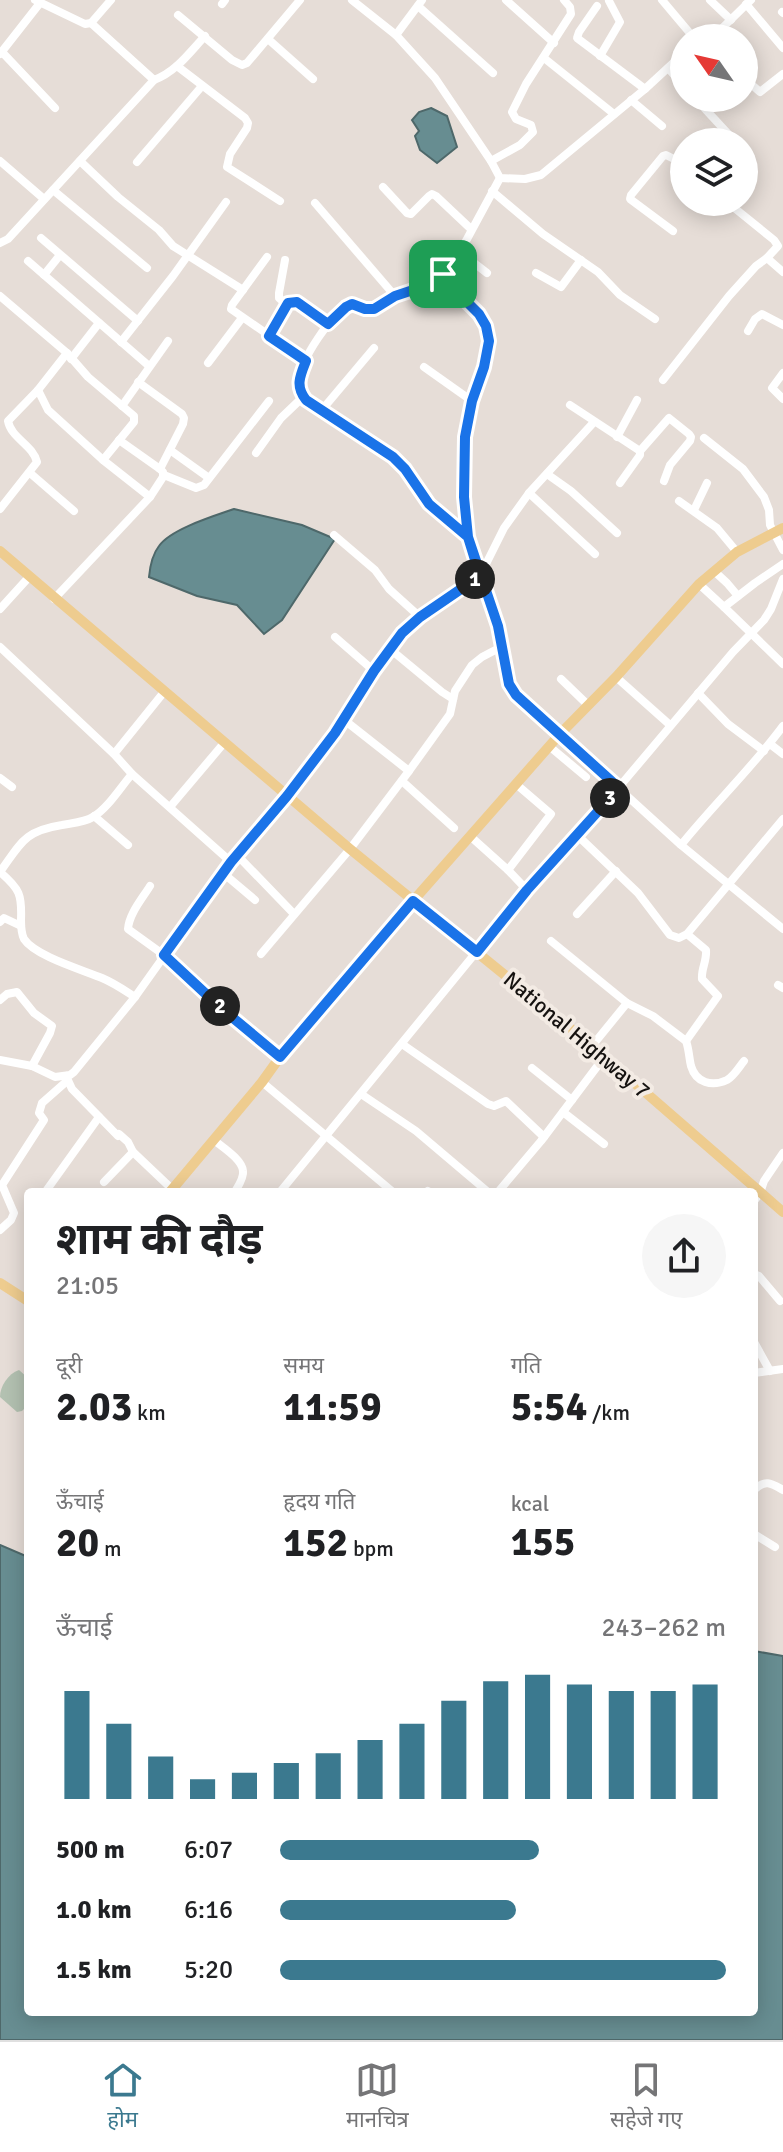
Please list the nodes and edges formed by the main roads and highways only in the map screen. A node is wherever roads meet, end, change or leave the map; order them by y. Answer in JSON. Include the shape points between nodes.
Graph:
{"nodes":[{"id":1,"x":778,"y":530,"type":"edge"},
{"id":2,"x":0,"y":551,"type":"edge"},
{"id":3,"x":413,"y":901,"type":"junction"},
{"id":4,"x":173,"y":1188,"type":"edge"},
{"id":5,"x":747,"y":1188,"type":"edge"},
{"id":6,"x":758,"y":1198,"type":"edge"},
{"id":7,"x":783,"y":1212,"type":"edge"},
{"id":8,"x":0,"y":1283,"type":"edge"},
{"id":9,"x":24,"y":1298,"type":"edge"}],
"edges":[{"from":1,"to":3,"type":"main road","via":[[737,552],[699,584]]},
{"from":2,"to":3,"type":"main road","name":"National Highway 7"},
{"from":3,"to":4,"type":"main road"},
{"from":3,"to":5,"type":"main road","name":"National Highway 7","via":[[605,1056]]},
{"from":6,"to":7,"type":"main road","name":"National Highway 7"},
{"from":8,"to":9,"type":"main road"}]}
